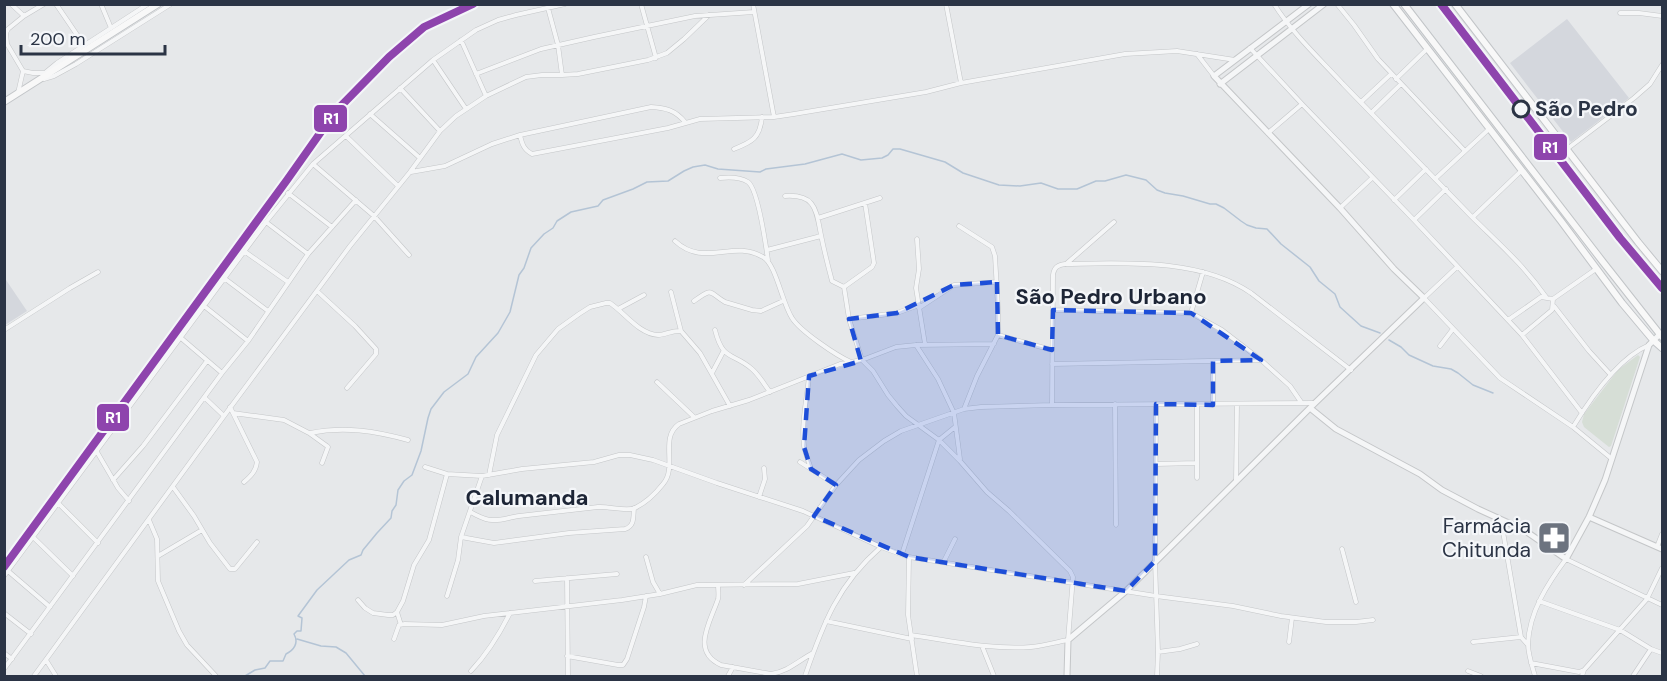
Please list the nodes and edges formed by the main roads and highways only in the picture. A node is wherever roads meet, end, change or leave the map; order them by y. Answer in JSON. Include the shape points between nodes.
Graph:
{"nodes":[{"id":1,"x":158,"y":4,"type":"edge"},
{"id":2,"x":1404,"y":4,"type":"edge"},
{"id":3,"x":1455,"y":4,"type":"edge"},
{"id":4,"x":1395,"y":7,"type":"edge"},
{"id":5,"x":1464,"y":81,"type":"junction"},
{"id":6,"x":1457,"y":86,"type":"junction"},
{"id":7,"x":4,"y":102,"type":"edge"},
{"id":8,"x":1568,"y":216,"type":"junction"},
{"id":9,"x":1561,"y":221,"type":"junction"},
{"id":10,"x":1662,"y":271,"type":"edge"},
{"id":11,"x":1629,"y":296,"type":"junction"},
{"id":12,"x":1622,"y":303,"type":"junction"},
{"id":13,"x":1661,"y":336,"type":"edge"},
{"id":14,"x":1662,"y":348,"type":"edge"}],
"edges":[{"from":1,"to":7,"type":"main road"},
{"from":2,"to":4,"type":"main road"},
{"from":2,"to":5,"type":"main road"},
{"from":3,"to":10,"type":"main road"},
{"from":4,"to":6,"type":"main road"},
{"from":5,"to":6,"type":"main road"},
{"from":5,"to":8,"type":"main road"},
{"from":6,"to":9,"type":"main road"},
{"from":8,"to":9,"type":"main road"},
{"from":8,"to":11,"type":"main road"},
{"from":9,"to":12,"type":"main road"},
{"from":11,"to":12,"type":"main road"},
{"from":11,"to":13,"type":"main road"},
{"from":12,"to":14,"type":"main road","via":[[1651,342]]}]}
